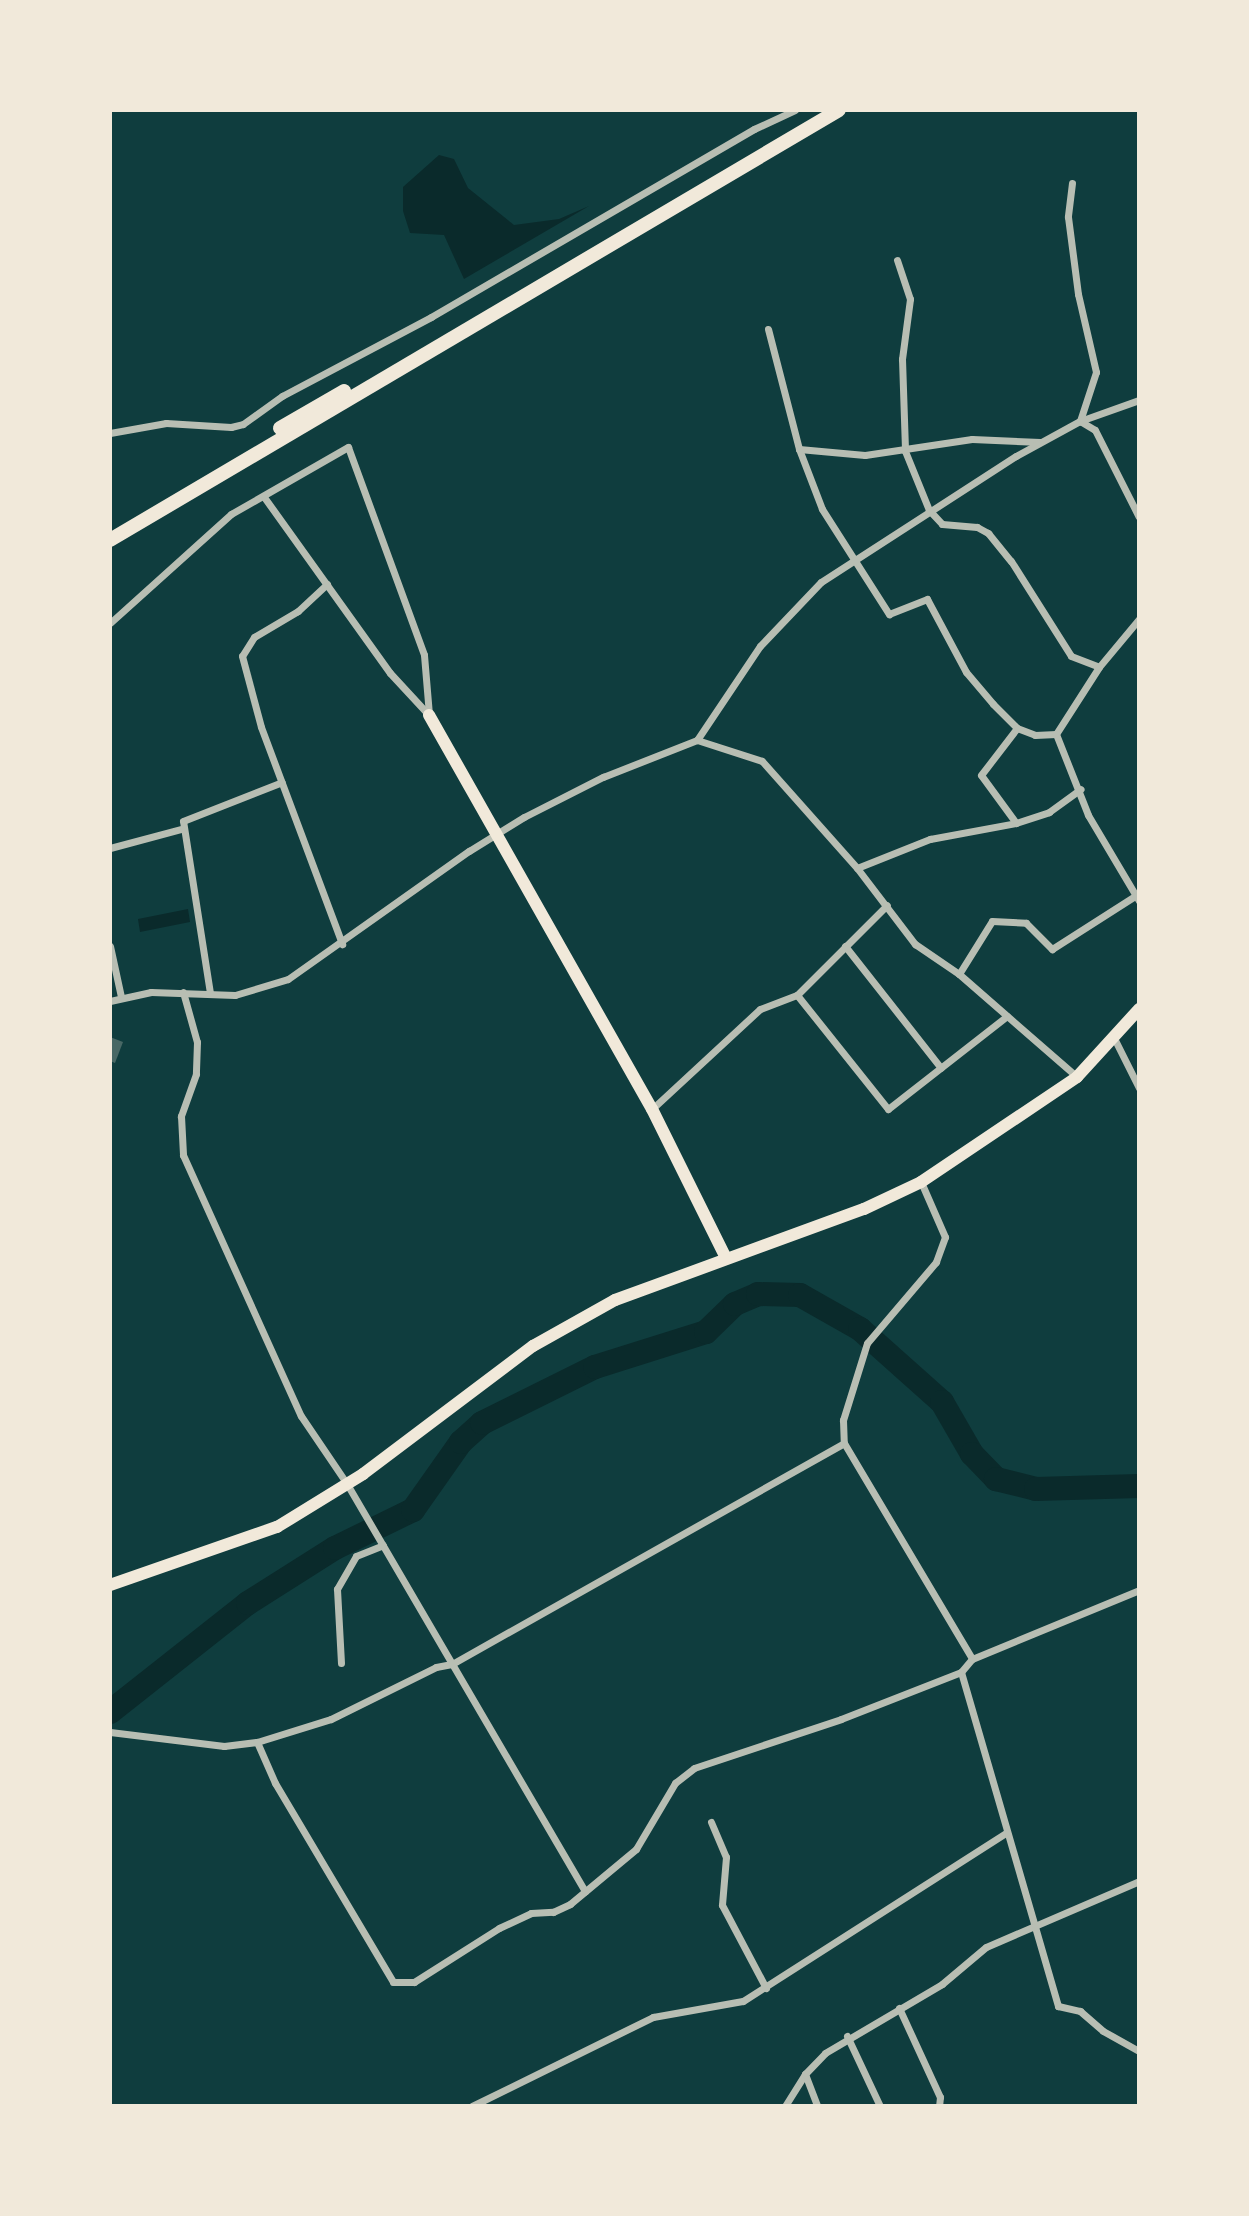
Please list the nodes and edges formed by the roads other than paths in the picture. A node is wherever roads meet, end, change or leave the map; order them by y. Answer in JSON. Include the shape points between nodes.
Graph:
{"nodes":[{"id":1,"x":795,"y":110,"type":"edge"},
{"id":2,"x":824,"y":110,"type":"edge"},
{"id":3,"x":839,"y":110,"type":"edge"},
{"id":4,"x":1072,"y":183,"type":"dead end"},
{"id":5,"x":897,"y":260,"type":"dead end"},
{"id":6,"x":768,"y":329,"type":"dead end"},
{"id":7,"x":1139,"y":400,"type":"edge"},
{"id":8,"x":1080,"y":421,"type":"junction"},
{"id":9,"x":110,"y":433,"type":"edge"},
{"id":10,"x":1041,"y":442,"type":"junction"},
{"id":11,"x":799,"y":449,"type":"junction"},
{"id":12,"x":905,"y":451,"type":"junction"},
{"id":13,"x":264,"y":497,"type":"junction"},
{"id":14,"x":929,"y":510,"type":"junction"},
{"id":15,"x":1139,"y":517,"type":"edge"},
{"id":16,"x":110,"y":529,"type":"edge"},
{"id":17,"x":110,"y":540,"type":"edge"},
{"id":18,"x":856,"y":560,"type":"junction"},
{"id":19,"x":327,"y":584,"type":"junction"},
{"id":20,"x":1139,"y":619,"type":"edge"},
{"id":21,"x":110,"y":623,"type":"edge"},
{"id":22,"x":1099,"y":667,"type":"junction"},
{"id":23,"x":429,"y":715,"type":"junction"},
{"id":24,"x":1017,"y":728,"type":"junction"},
{"id":25,"x":1056,"y":733,"type":"junction"},
{"id":26,"x":697,"y":740,"type":"junction"},
{"id":27,"x":282,"y":782,"type":"junction"},
{"id":28,"x":1081,"y":789,"type":"junction"},
{"id":29,"x":1016,"y":823,"type":"junction"},
{"id":30,"x":181,"y":829,"type":"junction"},
{"id":31,"x":496,"y":834,"type":"junction"},
{"id":32,"x":110,"y":848,"type":"edge"},
{"id":33,"x":857,"y":868,"type":"junction"},
{"id":34,"x":1137,"y":899,"type":"edge"},
{"id":35,"x":887,"y":905,"type":"junction"},
{"id":36,"x":342,"y":944,"type":"junction"},
{"id":37,"x":110,"y":946,"type":"edge"},
{"id":38,"x":845,"y":946,"type":"junction"},
{"id":39,"x":959,"y":974,"type":"junction"},
{"id":40,"x":183,"y":992,"type":"junction"},
{"id":41,"x":210,"y":993,"type":"junction"},
{"id":42,"x":797,"y":995,"type":"junction"},
{"id":43,"x":121,"y":997,"type":"junction"},
{"id":44,"x":110,"y":1001,"type":"edge"},
{"id":45,"x":1139,"y":1009,"type":"edge"},
{"id":46,"x":1007,"y":1016,"type":"junction"},
{"id":47,"x":1115,"y":1040,"type":"junction"},
{"id":48,"x":941,"y":1068,"type":"junction"},
{"id":49,"x":1077,"y":1077,"type":"junction"},
{"id":50,"x":1139,"y":1088,"type":"edge"},
{"id":51,"x":652,"y":1108,"type":"junction"},
{"id":52,"x":921,"y":1182,"type":"junction"},
{"id":53,"x":726,"y":1256,"type":"junction"},
{"id":54,"x":844,"y":1443,"type":"junction"},
{"id":55,"x":347,"y":1485,"type":"junction"},
{"id":56,"x":383,"y":1545,"type":"junction"},
{"id":57,"x":110,"y":1585,"type":"edge"},
{"id":58,"x":1139,"y":1590,"type":"edge"},
{"id":59,"x":972,"y":1659,"type":"junction"},
{"id":60,"x":341,"y":1663,"type":"dead end"},
{"id":61,"x":452,"y":1664,"type":"junction"},
{"id":62,"x":961,"y":1672,"type":"junction"},
{"id":63,"x":110,"y":1732,"type":"edge"},
{"id":64,"x":257,"y":1742,"type":"junction"},
{"id":65,"x":711,"y":1822,"type":"dead end"},
{"id":66,"x":1007,"y":1832,"type":"junction"},
{"id":67,"x":1139,"y":1881,"type":"edge"},
{"id":68,"x":584,"y":1892,"type":"junction"},
{"id":69,"x":1036,"y":1922,"type":"junction"},
{"id":70,"x":765,"y":1988,"type":"junction"},
{"id":71,"x":899,"y":2008,"type":"junction"},
{"id":72,"x":847,"y":2036,"type":"junction"},
{"id":73,"x":1139,"y":2051,"type":"edge"},
{"id":74,"x":805,"y":2074,"type":"junction"},
{"id":75,"x":472,"y":2106,"type":"edge"},
{"id":76,"x":785,"y":2106,"type":"edge"},
{"id":77,"x":817,"y":2106,"type":"edge"},
{"id":78,"x":880,"y":2106,"type":"edge"},
{"id":79,"x":939,"y":2106,"type":"edge"}],
"edges":[{"from":1,"to":9,"type":"street","via":[[754,129],[431,317],[282,396],[243,424],[166,423]]},
{"from":2,"to":16,"type":"highway"},
{"from":3,"to":17,"type":"highway"},
{"from":4,"to":8,"type":"street","via":[[1068,217],[1078,294],[1096,372]]},
{"from":5,"to":12,"type":"street","via":[[910,299],[902,359]]},
{"from":6,"to":11,"type":"street"},
{"from":7,"to":8,"type":"street"},
{"from":8,"to":10,"type":"street"},
{"from":8,"to":15,"type":"street","via":[[1095,430]]},
{"from":10,"to":12,"type":"street","via":[[972,439]]},
{"from":10,"to":14,"type":"street"},
{"from":11,"to":12,"type":"street","via":[[865,455]]},
{"from":11,"to":18,"type":"street","via":[[822,509]]},
{"from":12,"to":14,"type":"street"},
{"from":13,"to":19,"type":"street"},
{"from":13,"to":21,"type":"street","via":[[231,514]]},
{"from":13,"to":23,"type":"street","via":[[348,447],[424,655]]},
{"from":14,"to":18,"type":"street"},
{"from":14,"to":22,"type":"street","via":[[942,524],[977,527],[988,533],[1071,656]]},
{"from":18,"to":24,"type":"street","via":[[889,614],[927,599],[966,672]]},
{"from":18,"to":26,"type":"street","via":[[821,582],[783,620],[701,728]]},
{"from":19,"to":23,"type":"street","via":[[390,673]]},
{"from":19,"to":27,"type":"street","via":[[298,611],[254,637],[242,656]]},
{"from":20,"to":22,"type":"street"},
{"from":22,"to":25,"type":"street"},
{"from":23,"to":31,"type":"main road"},
{"from":24,"to":25,"type":"street","via":[[1035,734]]},
{"from":24,"to":29,"type":"street","via":[[981,775]]},
{"from":25,"to":28,"type":"street"},
{"from":26,"to":31,"type":"street","via":[[603,777]]},
{"from":26,"to":33,"type":"street","via":[[762,761]]},
{"from":27,"to":30,"type":"street","via":[[191,817]]},
{"from":27,"to":36,"type":"street"},
{"from":28,"to":29,"type":"street","via":[[1049,812]]},
{"from":28,"to":34,"type":"street","via":[[1088,815]]},
{"from":29,"to":33,"type":"street","via":[[930,839]]},
{"from":30,"to":32,"type":"street"},
{"from":30,"to":41,"type":"street","via":[[202,926]]},
{"from":31,"to":36,"type":"street"},
{"from":31,"to":51,"type":"main road"},
{"from":33,"to":35,"type":"street"},
{"from":34,"to":39,"type":"street","via":[[1052,948],[1026,923],[992,921]]},
{"from":35,"to":38,"type":"street"},
{"from":35,"to":39,"type":"street","via":[[915,944]]},
{"from":36,"to":41,"type":"street","via":[[272,987],[236,995]]},
{"from":37,"to":43,"type":"street"},
{"from":38,"to":42,"type":"street"},
{"from":38,"to":48,"type":"street"},
{"from":39,"to":46,"type":"street"},
{"from":40,"to":41,"type":"street"},
{"from":40,"to":43,"type":"street"},
{"from":40,"to":55,"type":"street","via":[[197,1042],[197,1074],[181,1116],[183,1154],[300,1416]]},
{"from":42,"to":48,"type":"street","via":[[888,1109]]},
{"from":42,"to":51,"type":"street","via":[[760,1009]]},
{"from":43,"to":44,"type":"street"},
{"from":45,"to":47,"type":"main road"},
{"from":46,"to":48,"type":"street"},
{"from":46,"to":49,"type":"street"},
{"from":47,"to":49,"type":"main road"},
{"from":47,"to":50,"type":"street"},
{"from":49,"to":52,"type":"main road"},
{"from":51,"to":53,"type":"main road"},
{"from":52,"to":53,"type":"main road","via":[[864,1209]]},
{"from":52,"to":54,"type":"street","via":[[945,1237],[936,1262],[867,1343],[843,1420]]},
{"from":53,"to":55,"type":"main road","via":[[615,1300],[533,1346]]},
{"from":54,"to":59,"type":"street"},
{"from":54,"to":61,"type":"street"},
{"from":55,"to":56,"type":"street"},
{"from":55,"to":57,"type":"main road","via":[[277,1527]]},
{"from":56,"to":60,"type":"street","via":[[356,1556],[337,1589]]},
{"from":56,"to":61,"type":"street"},
{"from":58,"to":59,"type":"street"},
{"from":59,"to":62,"type":"street"},
{"from":61,"to":64,"type":"street","via":[[436,1667],[331,1719]]},
{"from":61,"to":68,"type":"street"},
{"from":62,"to":66,"type":"street"},
{"from":62,"to":68,"type":"street","via":[[841,1719],[694,1768],[675,1783],[636,1849]]},
{"from":63,"to":64,"type":"street","via":[[186,1744]]},
{"from":64,"to":68,"type":"street","via":[[275,1783],[393,1982],[414,1982],[499,1928],[531,1913],[553,1912]]},
{"from":65,"to":70,"type":"street","via":[[726,1857],[722,1905]]},
{"from":66,"to":69,"type":"street"},
{"from":66,"to":70,"type":"street"},
{"from":67,"to":69,"type":"street"},
{"from":69,"to":71,"type":"street","via":[[986,1947],[955,1975]]},
{"from":69,"to":73,"type":"street","via":[[1058,2006],[1080,2011],[1103,2031]]},
{"from":70,"to":75,"type":"street","via":[[733,2005],[653,2017]]},
{"from":71,"to":72,"type":"street"},
{"from":71,"to":79,"type":"street","via":[[940,2097]]},
{"from":72,"to":74,"type":"street"},
{"from":72,"to":78,"type":"street"},
{"from":74,"to":76,"type":"street"},
{"from":74,"to":77,"type":"street"}]}
